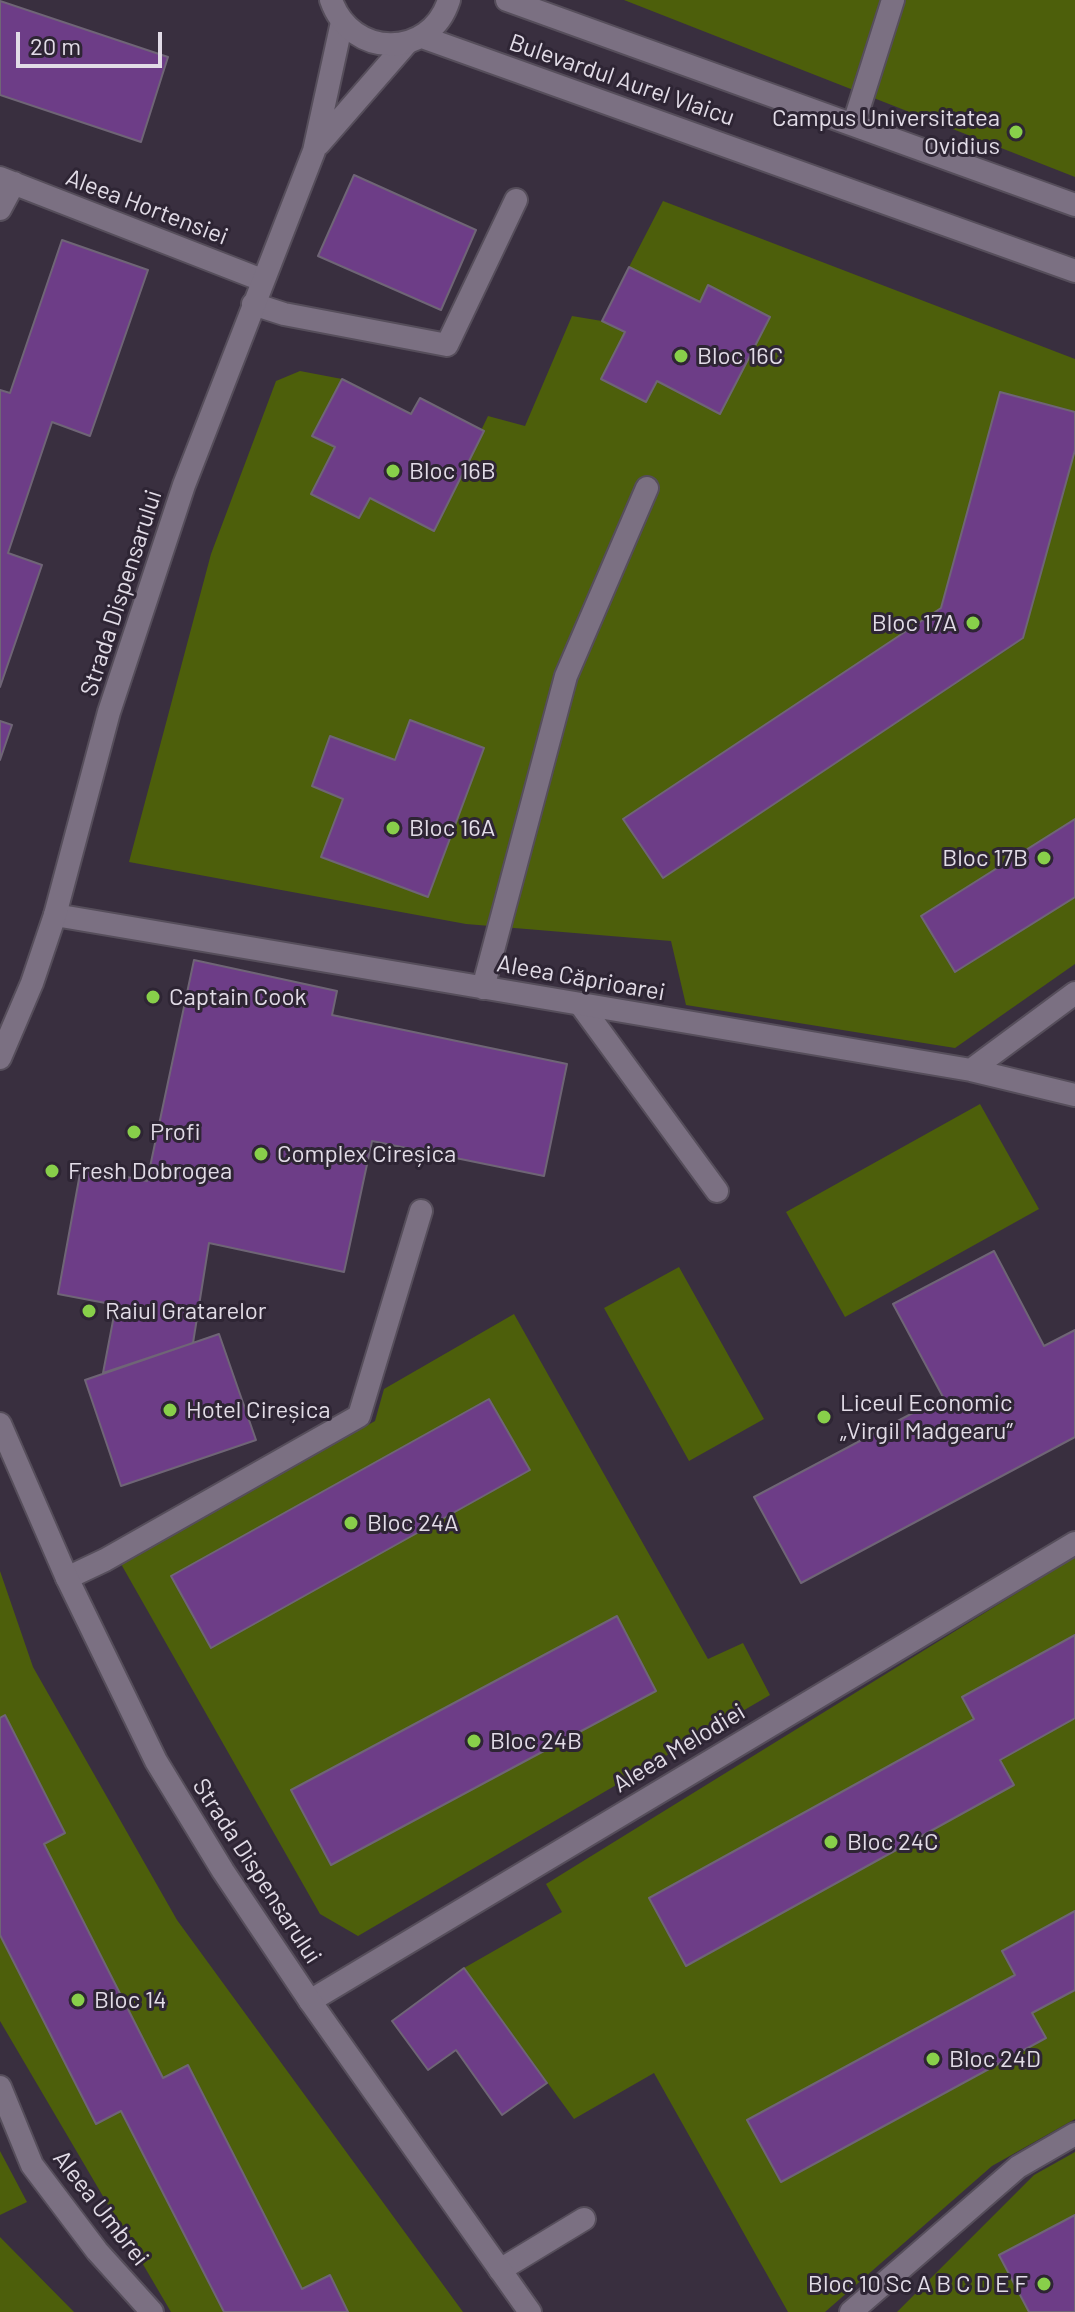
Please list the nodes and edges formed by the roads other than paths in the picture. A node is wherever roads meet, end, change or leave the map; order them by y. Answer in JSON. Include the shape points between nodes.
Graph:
{"nodes":[{"id":1,"x":449,"y":0,"type":"edge"},
{"id":2,"x":507,"y":0,"type":"edge"},
{"id":3,"x":893,"y":0,"type":"edge"},
{"id":4,"x":333,"y":6,"type":"edge"},
{"id":5,"x":414,"y":41,"type":"junction"},
{"id":6,"x":854,"y":123,"type":"junction"},
{"id":7,"x":314,"y":151,"type":"junction"},
{"id":8,"x":7,"y":181,"type":"edge"},
{"id":9,"x":516,"y":200,"type":"dead end"},
{"id":10,"x":1075,"y":205,"type":"edge"},
{"id":11,"x":0,"y":209,"type":"edge"},
{"id":12,"x":1075,"y":271,"type":"edge"},
{"id":13,"x":262,"y":280,"type":"junction"},
{"id":14,"x":253,"y":304,"type":"junction"},
{"id":15,"x":647,"y":488,"type":"dead end"},
{"id":16,"x":55,"y":915,"type":"junction"},
{"id":17,"x":483,"y":988,"type":"junction"},
{"id":18,"x":1075,"y":993,"type":"edge"},
{"id":19,"x":580,"y":1004,"type":"junction"},
{"id":20,"x":0,"y":1058,"type":"edge"},
{"id":21,"x":971,"y":1070,"type":"junction"},
{"id":22,"x":1075,"y":1095,"type":"edge"},
{"id":23,"x":717,"y":1191,"type":"dead end"},
{"id":24,"x":421,"y":1211,"type":"dead end"},
{"id":25,"x":0,"y":1424,"type":"edge"},
{"id":26,"x":1075,"y":1543,"type":"edge"},
{"id":27,"x":67,"y":1578,"type":"junction"},
{"id":28,"x":310,"y":2001,"type":"junction"},
{"id":29,"x":0,"y":2087,"type":"edge"},
{"id":30,"x":1075,"y":2134,"type":"edge"},
{"id":31,"x":584,"y":2219,"type":"dead end"},
{"id":32,"x":500,"y":2270,"type":"junction"},
{"id":33,"x":152,"y":2312,"type":"edge"},
{"id":34,"x":530,"y":2312,"type":"edge"},
{"id":35,"x":851,"y":2312,"type":"edge"}],
"edges":[{"from":1,"to":5,"type":"street","name":"Strada Dispensarului","via":[[439,23]]},
{"from":2,"to":6,"type":"street","name":"Bulevardul Aurel Vlaicu"},
{"from":3,"to":6,"type":"street"},
{"from":4,"to":5,"type":"street","name":"Bulevardul Aurel Vlaicu","via":[[359,38],[382,46]]},
{"from":4,"to":7,"type":"street","name":"Strada Dispensarului"},
{"from":5,"to":7,"type":"street","name":"Strada Dispensarului","via":[[331,126]]},
{"from":5,"to":12,"type":"street","name":"Bulevardul Aurel Vlaicu"},
{"from":6,"to":10,"type":"street","name":"Bulevardul Aurel Vlaicu"},
{"from":7,"to":13,"type":"street","name":"Strada Dispensarului"},
{"from":8,"to":11,"type":"street","name":"Aleea Hortensiei"},
{"from":8,"to":13,"type":"street","name":"Aleea Hortensiei"},
{"from":9,"to":14,"type":"street","via":[[447,345]]},
{"from":13,"to":14,"type":"street","name":"Strada Dispensarului"},
{"from":14,"to":16,"type":"street","name":"Strada Dispensarului","via":[[184,485],[109,712]]},
{"from":15,"to":17,"type":"street","via":[[566,676]]},
{"from":16,"to":17,"type":"street","name":"Aleea Căprioarei"},
{"from":16,"to":20,"type":"street","name":"Strada Dispensarului"},
{"from":17,"to":19,"type":"street","name":"Aleea Căprioarei"},
{"from":18,"to":21,"type":"street"},
{"from":19,"to":21,"type":"street","name":"Aleea Căprioarei"},
{"from":19,"to":23,"type":"street"},
{"from":21,"to":22,"type":"street","name":"Aleea Căprioarei"},
{"from":24,"to":27,"type":"street","via":[[359,1416]]},
{"from":25,"to":27,"type":"street","name":"Strada Dispensarului"},
{"from":26,"to":28,"type":"street","name":"Aleea Melodiei"},
{"from":27,"to":28,"type":"street","name":"Strada Dispensarului","via":[[156,1761]]},
{"from":28,"to":32,"type":"street","name":"Strada Dispensarului"},
{"from":29,"to":33,"type":"street","name":"Aleea Umbrei","via":[[32,2165],[97,2251]]},
{"from":30,"to":35,"type":"street","via":[[1018,2167]]},
{"from":31,"to":32,"type":"street"},
{"from":32,"to":34,"type":"street","name":"Strada Dispensarului"}]}
